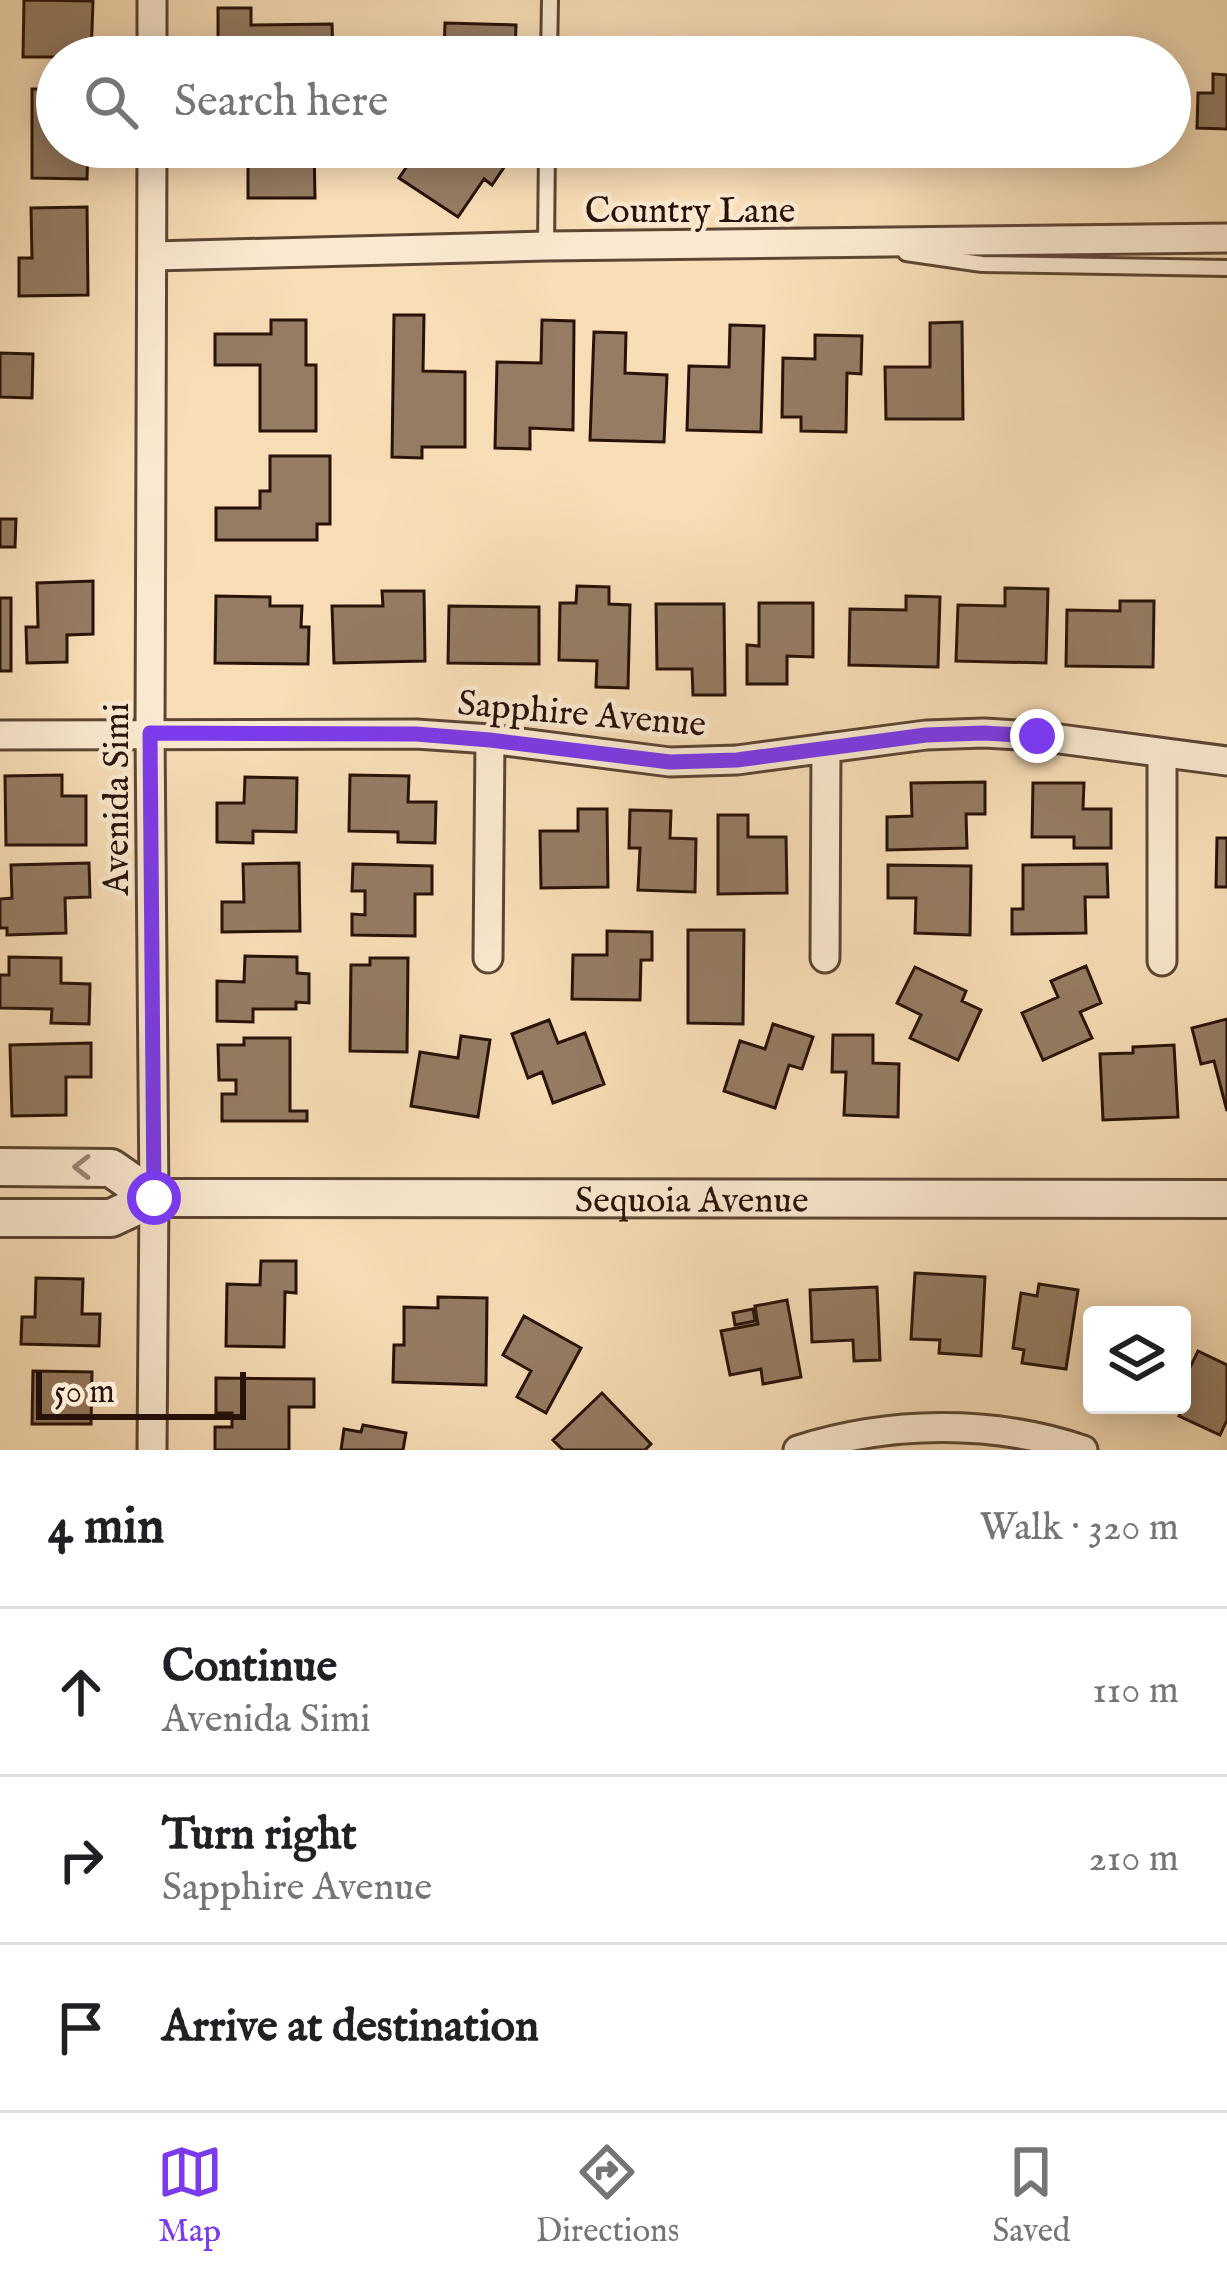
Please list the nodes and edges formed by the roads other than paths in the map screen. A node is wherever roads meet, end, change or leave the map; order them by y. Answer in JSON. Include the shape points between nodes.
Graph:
{"nodes":[{"id":1,"x":152,"y":0,"type":"edge"},
{"id":2,"x":550,"y":0,"type":"edge"},
{"id":3,"x":152,"y":36,"type":"edge"},
{"id":4,"x":549,"y":36,"type":"edge"},
{"id":5,"x":152,"y":168,"type":"edge"},
{"id":6,"x":547,"y":168,"type":"edge"},
{"id":7,"x":1227,"y":238,"type":"edge"},
{"id":8,"x":848,"y":244,"type":"junction"},
{"id":9,"x":545,"y":246,"type":"junction"},
{"id":10,"x":153,"y":256,"type":"junction"},
{"id":11,"x":1227,"y":268,"type":"edge"},
{"id":12,"x":150,"y":733,"type":"junction"},
{"id":13,"x":0,"y":735,"type":"edge"},
{"id":14,"x":490,"y":740,"type":"junction"},
{"id":15,"x":826,"y":748,"type":"junction"},
{"id":16,"x":1162,"y":754,"type":"junction"},
{"id":17,"x":1227,"y":761,"type":"edge"},
{"id":18,"x":488,"y":958,"type":"dead end"},
{"id":19,"x":825,"y":958,"type":"dead end"},
{"id":20,"x":1162,"y":961,"type":"dead end"},
{"id":21,"x":0,"y":1167,"type":"edge"},
{"id":22,"x":154,"y":1198,"type":"junction"},
{"id":23,"x":1227,"y":1199,"type":"edge"},
{"id":24,"x":0,"y":1218,"type":"edge"},
{"id":25,"x":152,"y":1450,"type":"edge"},
{"id":26,"x":798,"y":1450,"type":"edge"},
{"id":27,"x":1082,"y":1450,"type":"edge"}],
"edges":[{"from":1,"to":3,"type":"street"},
{"from":2,"to":4,"type":"lane"},
{"from":5,"to":10,"type":"street","name":"Avenida Simi"},
{"from":6,"to":9,"type":"lane"},
{"from":7,"to":8,"type":"street","name":"Country Lane"},
{"from":8,"to":9,"type":"street","name":"Country Lane"},
{"from":8,"to":11,"type":"lane","via":[[982,264]]},
{"from":9,"to":10,"type":"street","name":"Country Lane"},
{"from":10,"to":12,"type":"street","name":"Avenida Simi"},
{"from":12,"to":13,"type":"street","name":"Sapphire Avenue"},
{"from":12,"to":14,"type":"street","name":"Sapphire Avenue"},
{"from":12,"to":22,"type":"street","name":"Avenida Simi"},
{"from":14,"to":15,"type":"street","name":"Sapphire Avenue","via":[[670,762]]},
{"from":14,"to":18,"type":"street"},
{"from":15,"to":16,"type":"street","name":"Sapphire Avenue","via":[[984,733]]},
{"from":15,"to":19,"type":"street"},
{"from":16,"to":17,"type":"street","name":"Sapphire Avenue"},
{"from":16,"to":20,"type":"street"},
{"from":22,"to":21,"type":"street","one_way":true,"via":[[111,1168]]},
{"from":22,"to":23,"type":"street","name":"Sequoia Avenue"},
{"from":22,"to":24,"type":"street","name":"Sequoia Avenue","via":[[111,1218]]},
{"from":22,"to":25,"type":"street","name":"Avenida Simi"},
{"from":26,"to":27,"type":"street","via":[[917,1427],[1006,1431]]}]}
